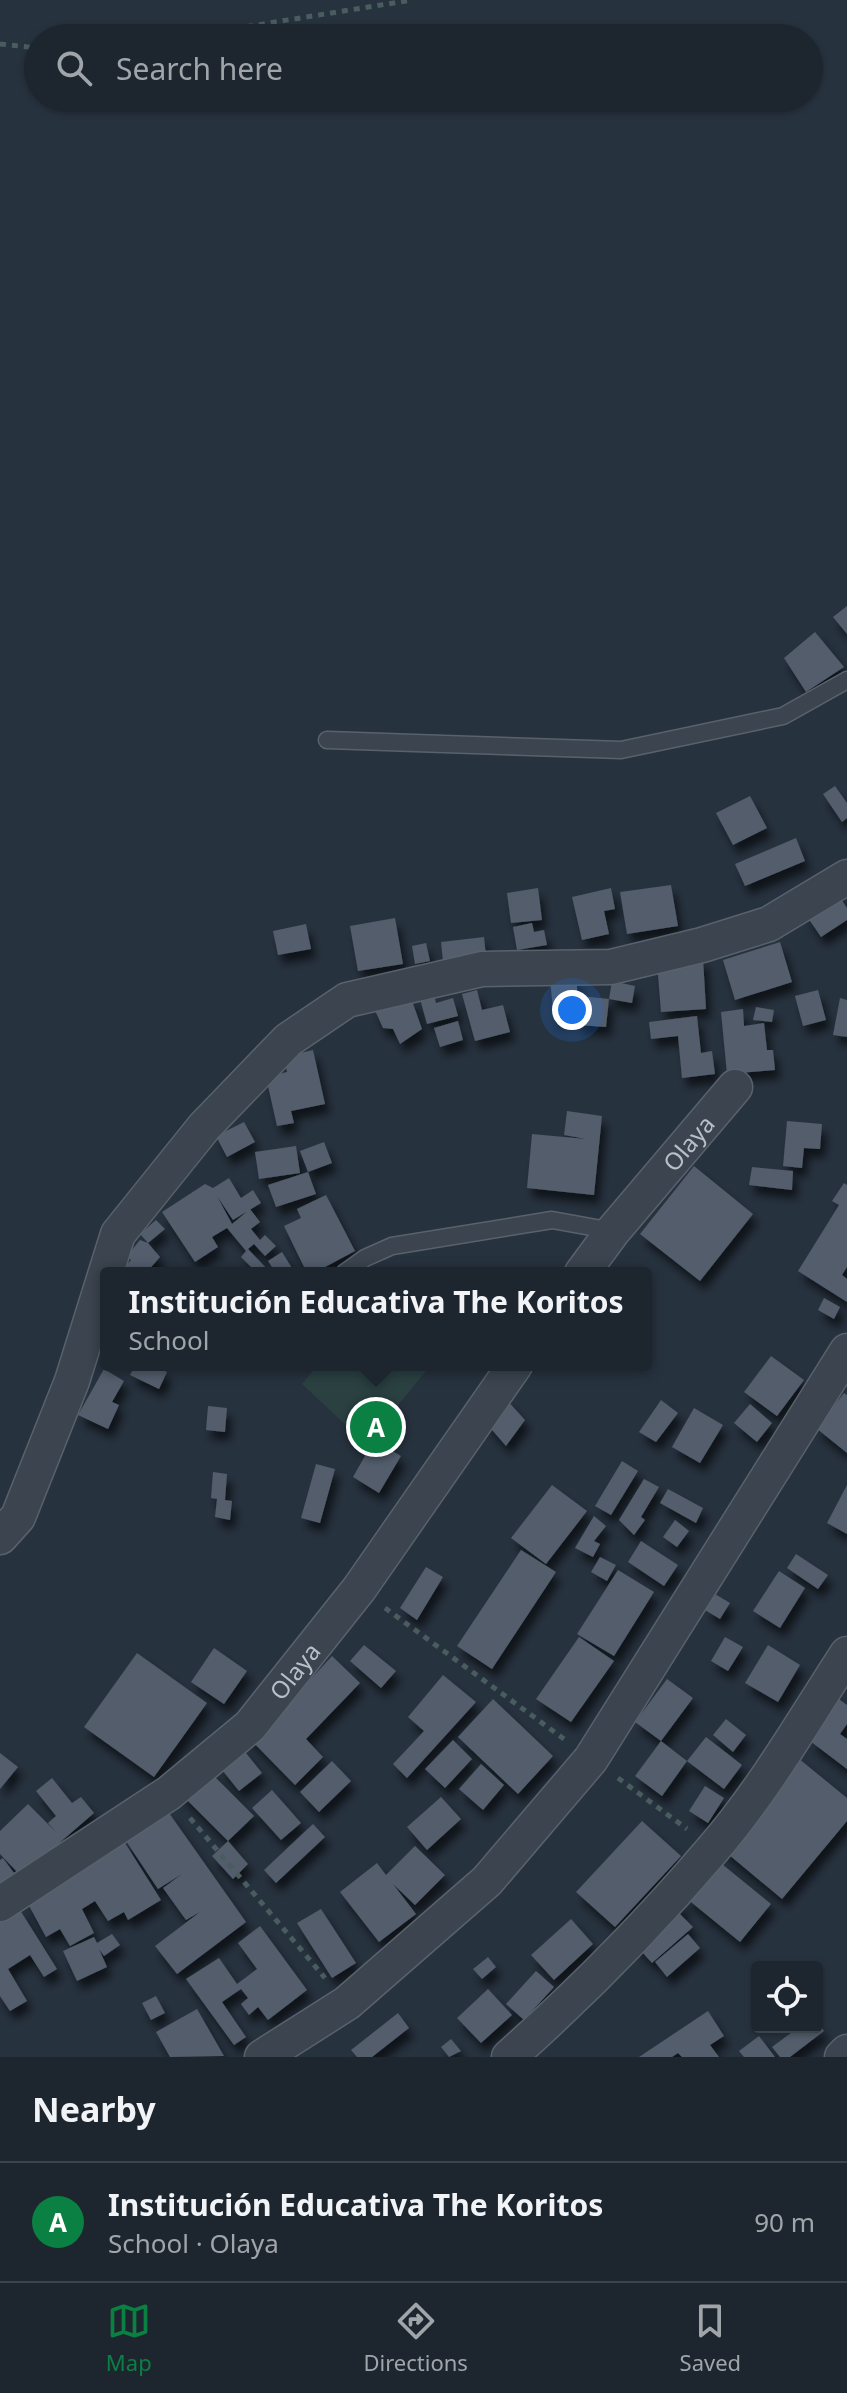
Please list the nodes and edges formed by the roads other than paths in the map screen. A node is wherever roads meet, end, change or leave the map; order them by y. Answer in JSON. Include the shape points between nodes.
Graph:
{"nodes":[{"id":1,"x":847,"y":680,"type":"edge"},
{"id":2,"x":327,"y":740,"type":"dead end"},
{"id":3,"x":847,"y":877,"type":"edge"},
{"id":4,"x":735,"y":1087,"type":"dead end"},
{"id":5,"x":613,"y":1231,"type":"junction"},
{"id":6,"x":108,"y":1267,"type":"edge"},
{"id":7,"x":352,"y":1267,"type":"edge"},
{"id":8,"x":586,"y":1267,"type":"edge"},
{"id":9,"x":100,"y":1292,"type":"edge"},
{"id":10,"x":847,"y":1351,"type":"edge"},
{"id":11,"x":511,"y":1371,"type":"edge"},
{"id":12,"x":0,"y":1537,"type":"edge"},
{"id":13,"x":847,"y":1654,"type":"edge"},
{"id":14,"x":0,"y":1904,"type":"edge"},
{"id":15,"x":847,"y":2052,"type":"edge"},
{"id":16,"x":262,"y":2057,"type":"edge"},
{"id":17,"x":509,"y":2057,"type":"edge"},
{"id":18,"x":842,"y":2057,"type":"edge"}],
"edges":[{"from":1,"to":2,"type":"lane","via":[[783,716],[621,750]]},
{"from":3,"to":6,"type":"street","via":[[769,924],[702,945],[611,967],[482,969],[347,1000],[288,1040],[204,1127],[118,1234]]},
{"from":4,"to":5,"type":"street","name":"Olaya"},
{"from":5,"to":7,"type":"lane","via":[[537,1222],[392,1246]]},
{"from":5,"to":8,"type":"street","name":"Olaya"},
{"from":9,"to":12,"type":"street","via":[[72,1381],[18,1517]]},
{"from":10,"to":16,"type":"street","via":[[591,1759],[487,1881],[347,2003]]},
{"from":11,"to":14,"type":"street","name":"Olaya","via":[[359,1589],[250,1726],[169,1793]]},
{"from":13,"to":17,"type":"street","via":[[714,1848],[573,2000]]},
{"from":15,"to":18,"type":"street"}]}
